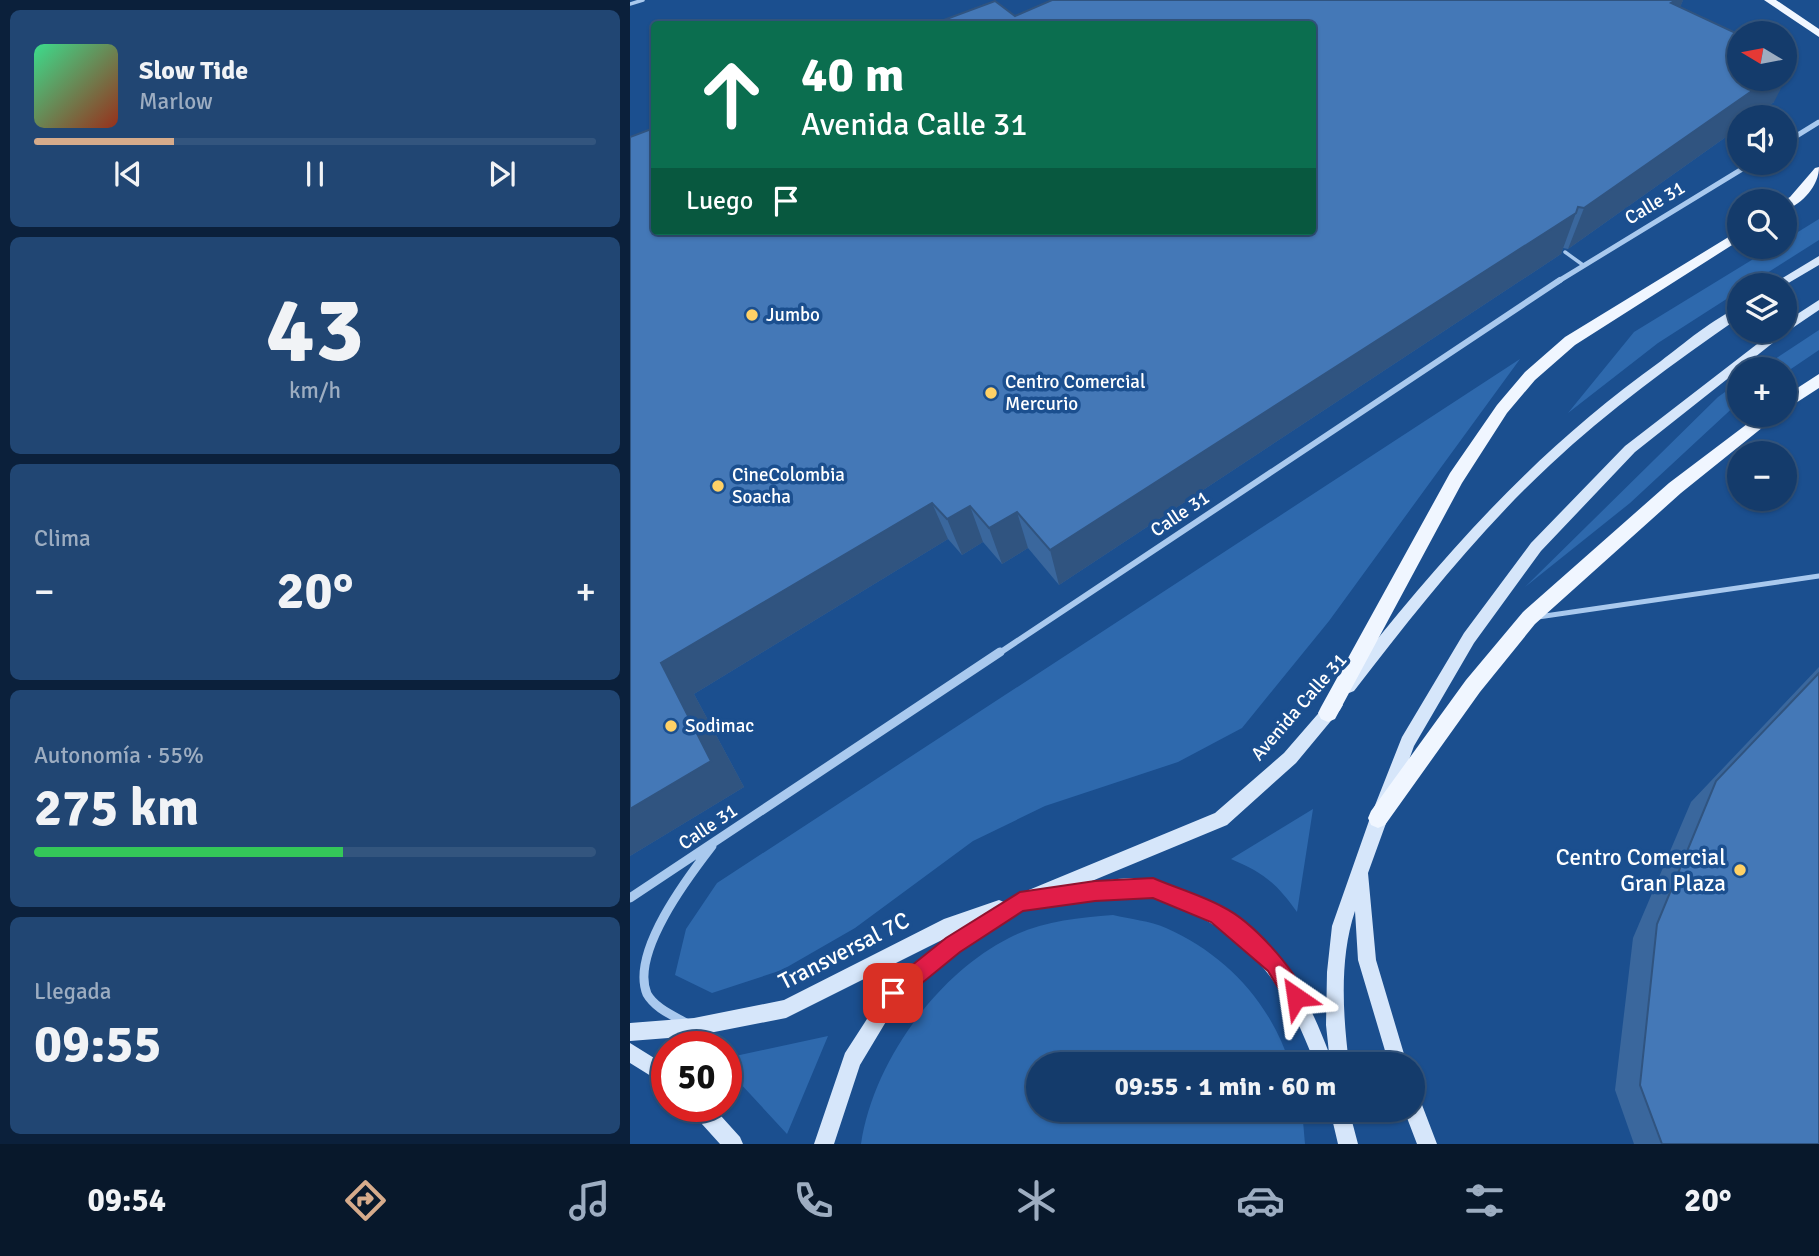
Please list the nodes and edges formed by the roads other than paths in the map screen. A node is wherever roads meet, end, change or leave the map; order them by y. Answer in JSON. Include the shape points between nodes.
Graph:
{"nodes":[{"id":1,"x":643,"y":0,"type":"edge"},
{"id":2,"x":1769,"y":0,"type":"edge"},
{"id":3,"x":630,"y":4,"type":"edge"},
{"id":4,"x":1819,"y":34,"type":"edge"},
{"id":5,"x":1819,"y":122,"type":"edge"},
{"id":6,"x":1797,"y":136,"type":"edge"},
{"id":7,"x":1819,"y":171,"type":"edge"},
{"id":8,"x":1732,"y":175,"type":"edge"},
{"id":9,"x":1819,"y":189,"type":"edge"},
{"id":10,"x":1797,"y":195,"type":"edge"},
{"id":11,"x":1797,"y":200,"type":"edge"},
{"id":12,"x":1727,"y":242,"type":"edge"},
{"id":13,"x":1565,"y":252,"type":"edge"},
{"id":14,"x":1819,"y":260,"type":"edge"},
{"id":15,"x":1583,"y":265,"type":"junction"},
{"id":16,"x":1797,"y":273,"type":"edge"},
{"id":17,"x":1819,"y":304,"type":"edge"},
{"id":18,"x":1727,"y":320,"type":"edge"},
{"id":19,"x":1797,"y":320,"type":"edge"},
{"id":20,"x":1766,"y":343,"type":"edge"},
{"id":21,"x":1819,"y":380,"type":"edge"},
{"id":22,"x":1797,"y":396,"type":"edge"},
{"id":23,"x":1754,"y":427,"type":"edge"},
{"id":24,"x":1819,"y":576,"type":"edge"},
{"id":25,"x":1529,"y":618,"type":"junction"},
{"id":26,"x":1328,"y":713,"type":"junction"},
{"id":27,"x":1378,"y":818,"type":"junction"},
{"id":28,"x":717,"y":840,"type":"junction"},
{"id":29,"x":1360,"y":869,"type":"junction"},
{"id":30,"x":630,"y":898,"type":"edge"},
{"id":31,"x":1020,"y":902,"type":"junction"},
{"id":32,"x":694,"y":1027,"type":"junction"},
{"id":33,"x":630,"y":1032,"type":"edge"},
{"id":34,"x":630,"y":1052,"type":"edge"},
{"id":35,"x":1320,"y":1052,"type":"edge"},
{"id":36,"x":1338,"y":1052,"type":"edge"},
{"id":37,"x":1394,"y":1052,"type":"edge"},
{"id":38,"x":651,"y":1066,"type":"edge"},
{"id":39,"x":713,"y":1122,"type":"edge"},
{"id":40,"x":1419,"y":1122,"type":"edge"},
{"id":41,"x":733,"y":1144,"type":"edge"},
{"id":42,"x":824,"y":1144,"type":"edge"},
{"id":43,"x":1427,"y":1144,"type":"edge"}],
"edges":[{"from":1,"to":3,"type":"lane"},
{"from":2,"to":4,"type":"main road"},
{"from":5,"to":6,"type":"street"},
{"from":7,"to":10,"type":"main road"},
{"from":8,"to":15,"type":"street","name":"Calle 31"},
{"from":9,"to":11,"type":"main road"},
{"from":12,"to":26,"type":"main road","via":[[1570,341],[1530,376],[1502,409],[1456,478]]},
{"from":13,"to":15,"type":"lane"},
{"from":14,"to":16,"type":"main road"},
{"from":15,"to":28,"type":"street","name":"Calle 31"},
{"from":17,"to":19,"type":"main road"},
{"from":18,"to":26,"type":"main road","name":"Avenida Calle 31","via":[[1597,417],[1520,486],[1420,595]]},
{"from":20,"to":27,"type":"main road","via":[[1630,449],[1536,547],[1469,638],[1408,742]]},
{"from":21,"to":22,"type":"main road"},
{"from":23,"to":25,"type":"main road","via":[[1675,488]]},
{"from":24,"to":25,"type":"lane"},
{"from":25,"to":27,"type":"main road","via":[[1472,686]]},
{"from":26,"to":31,"type":"main road","name":"Avenida Calle 31","via":[[1290,758],[1221,819]]},
{"from":27,"to":29,"type":"main road"},
{"from":28,"to":30,"type":"street","name":"Calle 31"},
{"from":28,"to":32,"type":"street","via":[[665,908],[642,961],[644,990],[662,1010]]},
{"from":29,"to":36,"type":"main road","via":[[1342,926],[1336,972]]},
{"from":29,"to":37,"type":"main road","via":[[1367,960]]},
{"from":31,"to":32,"type":"main road","name":"Transversal 7C","via":[[950,925],[786,1009]]},
{"from":31,"to":35,"type":"main road","name":"Transversal 7C","via":[[1153,888],[1218,915],[1275,964],[1306,1014]]},
{"from":31,"to":42,"type":"main road","name":"Avenida Calle 31","via":[[953,945],[893,993],[852,1060]]},
{"from":32,"to":33,"type":"main road","name":"Transversal 7C"},
{"from":34,"to":38,"type":"main road"},
{"from":39,"to":41,"type":"main road"},
{"from":40,"to":43,"type":"main road"}]}
